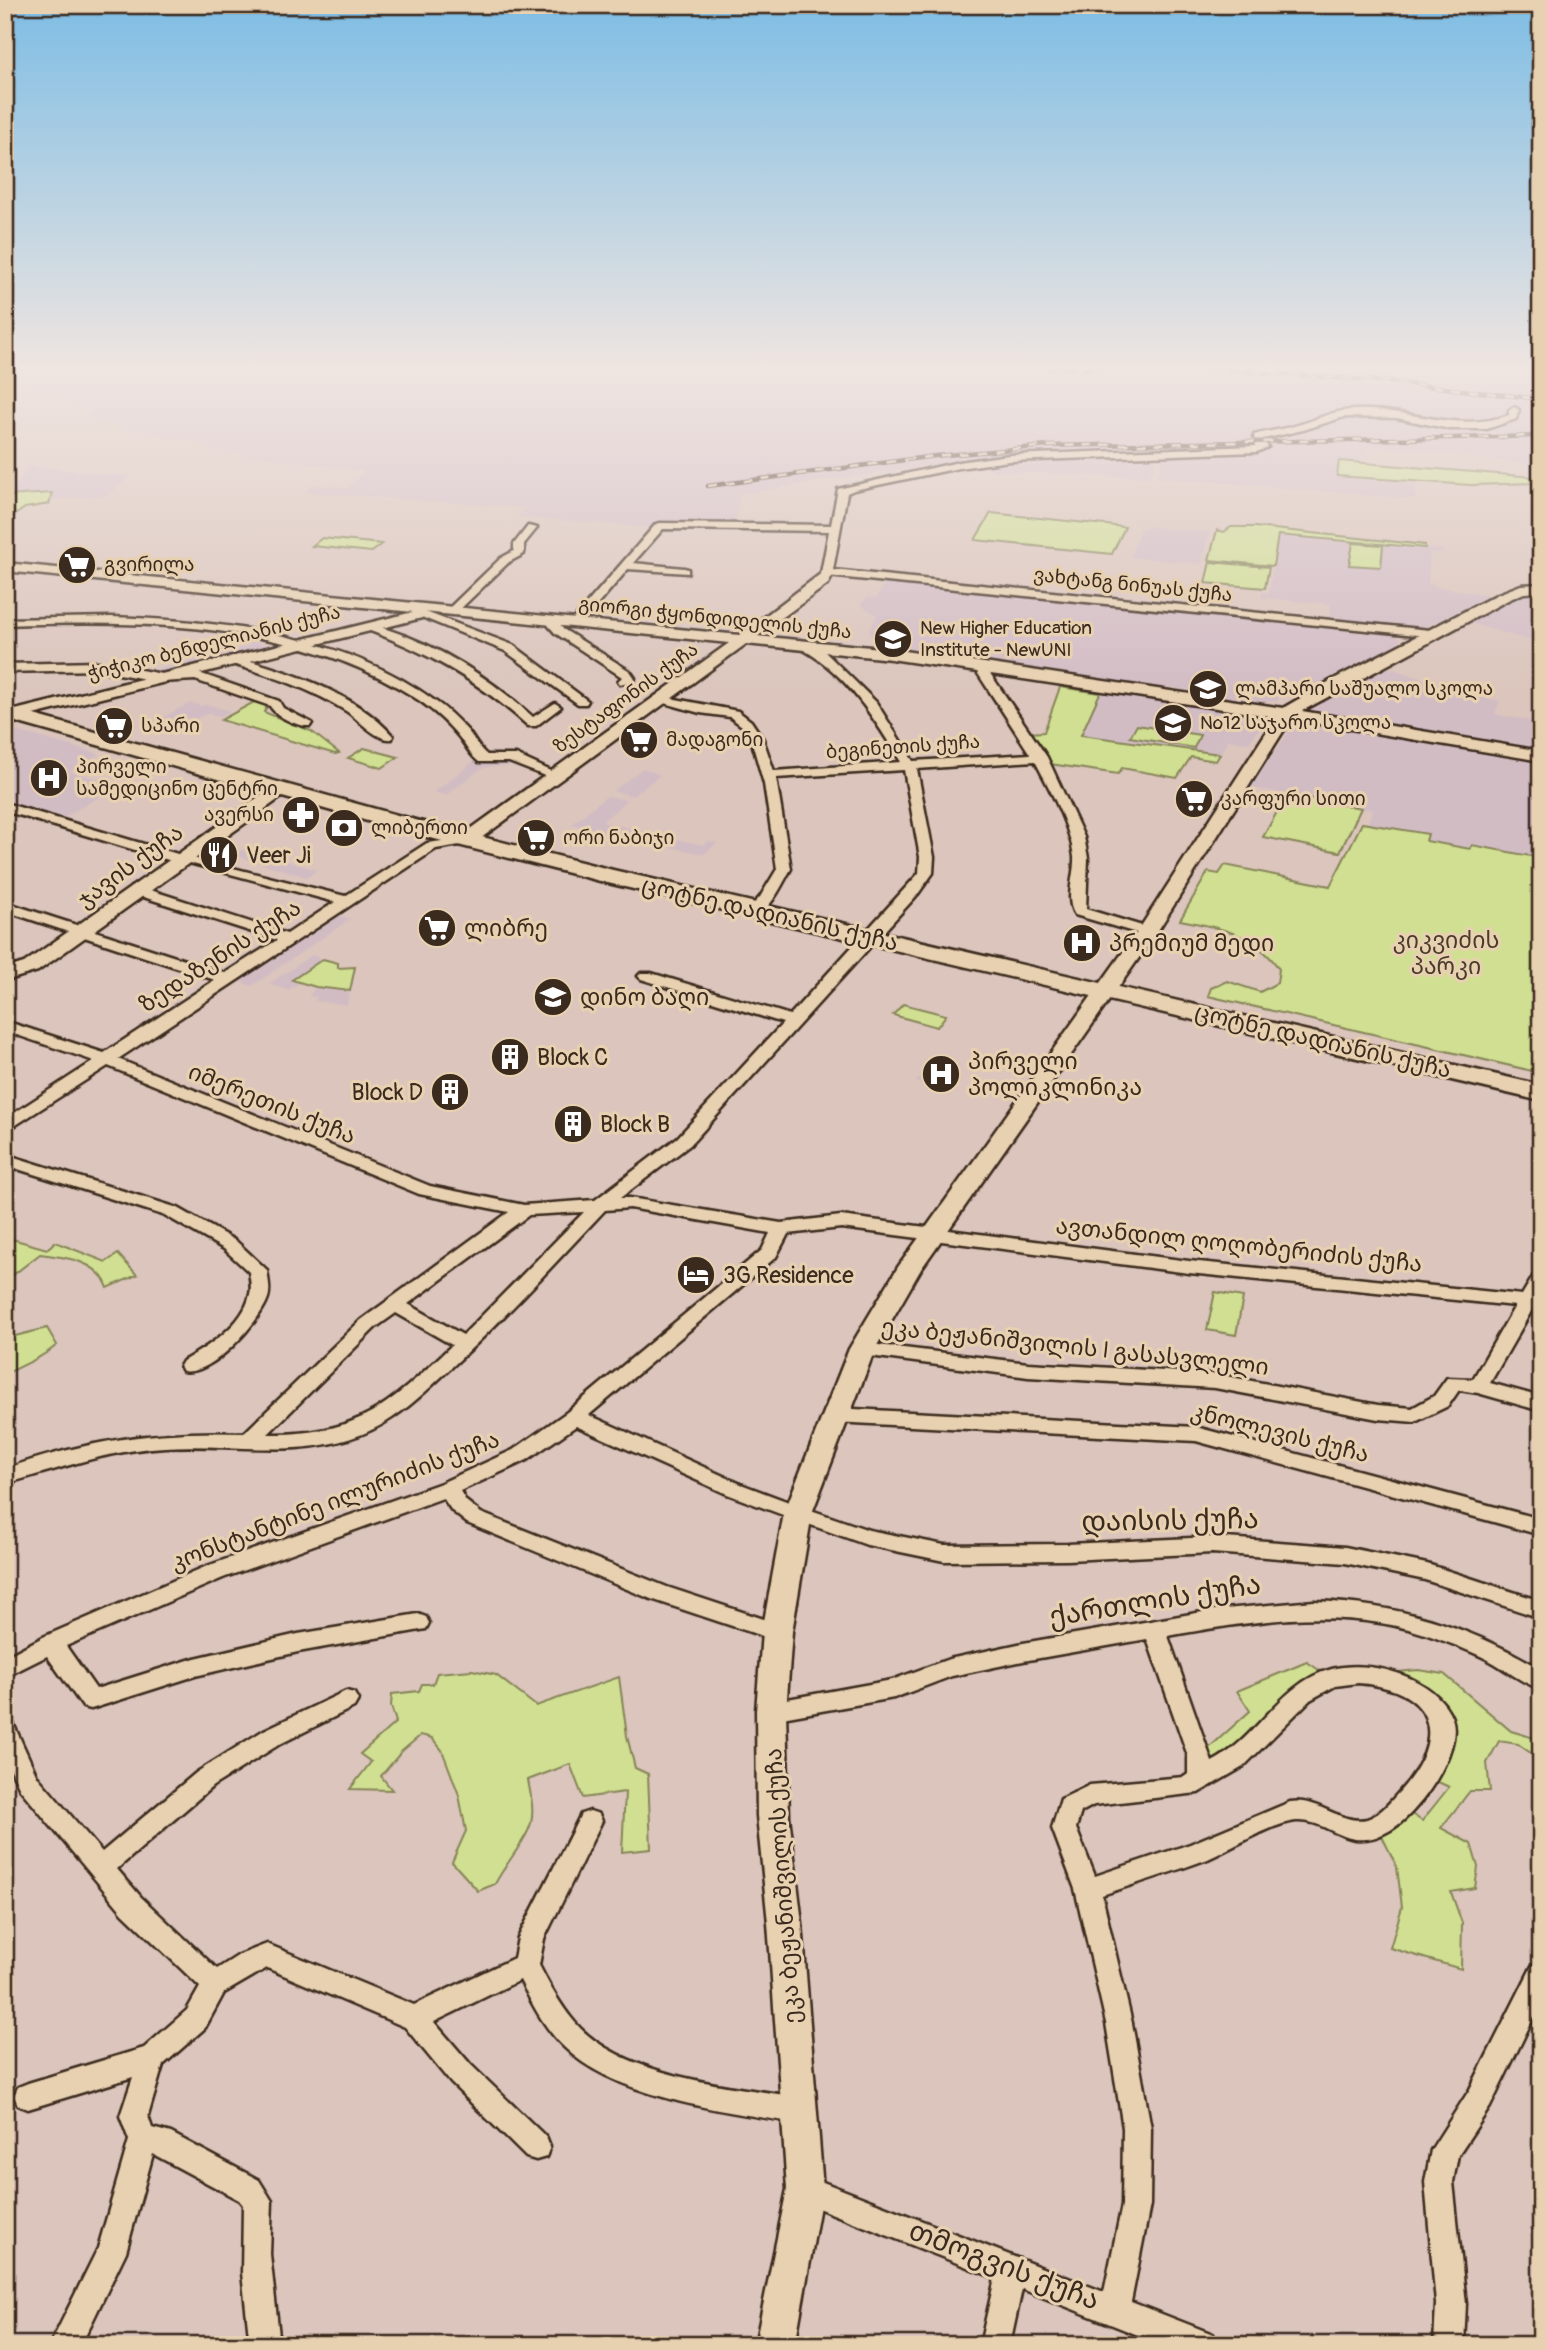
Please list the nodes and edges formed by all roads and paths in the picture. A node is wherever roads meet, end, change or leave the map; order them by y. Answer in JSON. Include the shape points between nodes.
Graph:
{"nodes":[{"id":1,"x":921,"y":474,"type":"edge"},
{"id":2,"x":532,"y":528,"type":"dead end"},
{"id":3,"x":834,"y":528,"type":"junction"},
{"id":4,"x":626,"y":566,"type":"junction"},
{"id":5,"x":5,"y":567,"type":"edge"},
{"id":6,"x":684,"y":571,"type":"dead end"},
{"id":7,"x":827,"y":573,"type":"junction"},
{"id":8,"x":1538,"y":588,"type":"edge"},
{"id":9,"x":428,"y":612,"type":"junction"},
{"id":10,"x":451,"y":612,"type":"junction"},
{"id":11,"x":557,"y":621,"type":"junction"},
{"id":12,"x":5,"y":622,"type":"edge"},
{"id":13,"x":768,"y":622,"type":"junction"},
{"id":14,"x":576,"y":623,"type":"junction"},
{"id":15,"x":369,"y":627,"type":"junction"},
{"id":16,"x":1436,"y":633,"type":"junction"},
{"id":17,"x":742,"y":640,"type":"junction"},
{"id":18,"x":302,"y":643,"type":"junction"},
{"id":19,"x":800,"y":646,"type":"junction"},
{"id":20,"x":233,"y":660,"type":"junction"},
{"id":21,"x":5,"y":668,"type":"edge"},
{"id":22,"x":981,"y":668,"type":"junction"},
{"id":23,"x":161,"y":678,"type":"junction"},
{"id":24,"x":624,"y":681,"type":"dead end"},
{"id":25,"x":660,"y":700,"type":"junction"},
{"id":26,"x":582,"y":701,"type":"dead end"},
{"id":27,"x":555,"y":707,"type":"dead end"},
{"id":28,"x":1287,"y":713,"type":"junction"},
{"id":29,"x":8,"y":715,"type":"edge"},
{"id":30,"x":306,"y":723,"type":"dead end"},
{"id":31,"x":387,"y":736,"type":"dead end"},
{"id":32,"x":1541,"y":756,"type":"edge"},
{"id":33,"x":1040,"y":757,"type":"junction"},
{"id":34,"x":909,"y":765,"type":"junction"},
{"id":35,"x":769,"y":775,"type":"junction"},
{"id":36,"x":555,"y":776,"type":"junction"},
{"id":37,"x":280,"y":790,"type":"junction"},
{"id":38,"x":5,"y":807,"type":"edge"},
{"id":39,"x":467,"y":840,"type":"junction"},
{"id":40,"x":180,"y":859,"type":"junction"},
{"id":41,"x":136,"y":890,"type":"junction"},
{"id":42,"x":346,"y":901,"type":"junction"},
{"id":43,"x":5,"y":906,"type":"edge"},
{"id":44,"x":754,"y":911,"type":"junction"},
{"id":45,"x":82,"y":930,"type":"junction"},
{"id":46,"x":1147,"y":932,"type":"junction"},
{"id":47,"x":871,"y":938,"type":"junction"},
{"id":48,"x":288,"y":939,"type":"junction"},
{"id":49,"x":5,"y":975,"type":"edge"},
{"id":50,"x":646,"y":976,"type":"dead end"},
{"id":51,"x":227,"y":979,"type":"junction"},
{"id":52,"x":1107,"y":991,"type":"junction"},
{"id":53,"x":795,"y":1022,"type":"junction"},
{"id":54,"x":5,"y":1026,"type":"edge"},
{"id":55,"x":105,"y":1059,"type":"junction"},
{"id":56,"x":1541,"y":1093,"type":"edge"},
{"id":57,"x":5,"y":1127,"type":"edge"},
{"id":58,"x":5,"y":1159,"type":"edge"},
{"id":59,"x":600,"y":1205,"type":"junction"},
{"id":60,"x":524,"y":1210,"type":"junction"},
{"id":61,"x":781,"y":1229,"type":"junction"},
{"id":62,"x":932,"y":1234,"type":"junction"},
{"id":63,"x":1541,"y":1279,"type":"edge"},
{"id":64,"x":1535,"y":1302,"type":"edge"},
{"id":65,"x":394,"y":1304,"type":"junction"},
{"id":66,"x":465,"y":1344,"type":"junction"},
{"id":67,"x":862,"y":1349,"type":"junction"},
{"id":68,"x":190,"y":1366,"type":"dead end"},
{"id":69,"x":1478,"y":1386,"type":"junction"},
{"id":70,"x":1541,"y":1404,"type":"edge"},
{"id":71,"x":834,"y":1415,"type":"junction"},
{"id":72,"x":574,"y":1418,"type":"junction"},
{"id":73,"x":251,"y":1439,"type":"junction"},
{"id":74,"x":5,"y":1477,"type":"edge"},
{"id":75,"x":448,"y":1488,"type":"junction"},
{"id":76,"x":798,"y":1513,"type":"junction"},
{"id":77,"x":1541,"y":1527,"type":"edge"},
{"id":78,"x":1541,"y":1610,"type":"edge"},
{"id":79,"x":418,"y":1623,"type":"dead end"},
{"id":80,"x":1154,"y":1628,"type":"junction"},
{"id":81,"x":777,"y":1632,"type":"junction"},
{"id":82,"x":51,"y":1643,"type":"junction"},
{"id":83,"x":5,"y":1668,"type":"edge"},
{"id":84,"x":1541,"y":1680,"type":"edge"},
{"id":85,"x":346,"y":1700,"type":"dead end"},
{"id":86,"x":771,"y":1711,"type":"junction"},
{"id":87,"x":5,"y":1730,"type":"edge"},
{"id":88,"x":1200,"y":1777,"type":"junction"},
{"id":89,"x":590,"y":1821,"type":"dead end"},
{"id":90,"x":101,"y":1868,"type":"junction"},
{"id":91,"x":1088,"y":1889,"type":"junction"},
{"id":92,"x":526,"y":1965,"type":"junction"},
{"id":93,"x":1541,"y":1974,"type":"edge"},
{"id":94,"x":215,"y":1985,"type":"junction"},
{"id":95,"x":414,"y":2018,"type":"junction"},
{"id":96,"x":152,"y":2058,"type":"junction"},
{"id":97,"x":28,"y":2096,"type":"dead end"},
{"id":98,"x":800,"y":2110,"type":"junction"},
{"id":99,"x":143,"y":2140,"type":"junction"},
{"id":100,"x":536,"y":2147,"type":"dead end"},
{"id":101,"x":805,"y":2189,"type":"junction"},
{"id":102,"x":1012,"y":2270,"type":"junction"},
{"id":103,"x":1115,"y":2309,"type":"junction"},
{"id":104,"x":65,"y":2345,"type":"edge"},
{"id":105,"x":265,"y":2345,"type":"edge"},
{"id":106,"x":775,"y":2345,"type":"edge"},
{"id":107,"x":995,"y":2345,"type":"edge"},
{"id":108,"x":1202,"y":2345,"type":"edge"},
{"id":109,"x":1449,"y":2345,"type":"edge"}],
"edges":[{"from":1,"to":3,"type":"street","via":[[842,491]]},
{"from":2,"to":10,"type":"street","via":[[519,544],[520,552],[505,560]]},
{"from":3,"to":4,"type":"street","via":[[663,525]]},
{"from":3,"to":7,"type":"street"},
{"from":4,"to":6,"type":"street"},
{"from":4,"to":14,"type":"street"},
{"from":5,"to":9,"type":"street","name":"გიორგი ჭყონდიდელის ქუჩა"},
{"from":7,"to":13,"type":"street","name":"ზესტაფონის ქუჩა","via":[[823,581]]},
{"from":7,"to":16,"type":"street","name":"ვახტანგ ნინუას ქუჩა"},
{"from":8,"to":16,"type":"street","name":"ეკა ბეჟანიშვილის ქუჩა","via":[[1511,594]]},
{"from":9,"to":10,"type":"street","name":"გიორგი ჭყონდიდელის ქუჩა"},
{"from":9,"to":15,"type":"street","name":"ჭიჭიკო ბენდელიანის ქუჩა"},
{"from":9,"to":26,"type":"street","via":[[509,648]]},
{"from":10,"to":11,"type":"street","name":"გიორგი ჭყონდიდელის ქუჩა"},
{"from":11,"to":14,"type":"street","name":"გიორგი ჭყონდიდელის ქუჩა"},
{"from":11,"to":24,"type":"street","via":[[554,625],[559,631],[626,674],[629,678]]},
{"from":12,"to":18,"type":"street","via":[[147,620]]},
{"from":13,"to":17,"type":"street","name":"ზესტაფონის ქუჩა"},
{"from":13,"to":19,"type":"street","via":[[771,636]]},
{"from":14,"to":17,"type":"street","name":"გიორგი ჭყონდიდელის ქუჩა"},
{"from":15,"to":18,"type":"street","name":"ჭიჭიკო ბენდელიანის ქუჩა"},
{"from":15,"to":27,"type":"street","via":[[419,645],[474,674],[532,723]]},
{"from":16,"to":28,"type":"street","name":"ეკა ბეჟანიშვილის ქუჩა"},
{"from":17,"to":19,"type":"street","name":"გიორგი ჭყონდიდელის ქუჩა"},
{"from":17,"to":25,"type":"street","name":"ზესტაფონის ქუჩა"},
{"from":18,"to":20,"type":"street","name":"ჭიჭიკო ბენდელიანის ქუჩა"},
{"from":18,"to":36,"type":"street","via":[[370,669],[421,697],[444,714],[484,759],[511,758]]},
{"from":19,"to":22,"type":"street","name":"გიორგი ჭყონდიდელის ქუჩა"},
{"from":19,"to":34,"type":"street","via":[[820,654],[872,705]]},
{"from":20,"to":23,"type":"street","name":"ჭიჭიკო ბენდელიანის ქუჩა"},
{"from":20,"to":31,"type":"street","via":[[317,688]]},
{"from":21,"to":23,"type":"street","via":[[98,666]]},
{"from":22,"to":28,"type":"street","name":"გიორგი ჭყონდიდელის ქუჩა"},
{"from":22,"to":33,"type":"street"},
{"from":23,"to":29,"type":"street","name":"ჭიჭიკო ბენდელიანის ქუჩა"},
{"from":23,"to":30,"type":"street","via":[[196,676],[275,704],[278,710]]},
{"from":25,"to":35,"type":"street","via":[[733,713],[742,719],[757,740]]},
{"from":25,"to":36,"type":"street","name":"ზესტაფონის ქუჩა"},
{"from":28,"to":32,"type":"street","name":"გიორგი ჭყონდიდელის ქუჩა"},
{"from":28,"to":46,"type":"street","name":"ეკა ბეჟანიშვილის ქუჩა"},
{"from":29,"to":37,"type":"main road","name":"ცოტნე დადიანის ქუჩა"},
{"from":33,"to":34,"type":"street","name":"ბეგინეთის ქუჩა"},
{"from":33,"to":46,"type":"street","via":[[1080,846],[1080,912]]},
{"from":34,"to":35,"type":"street","name":"ბეგინეთის ქუჩა"},
{"from":34,"to":47,"type":"street","via":[[925,833],[926,873]]},
{"from":35,"to":44,"type":"street","via":[[784,869]]},
{"from":36,"to":39,"type":"street","name":"ზესტაფონის ქუჩა"},
{"from":37,"to":39,"type":"main road","name":"ცოტნე დადიანის ქუჩა"},
{"from":37,"to":40,"type":"street","name":"ჯავის ქუჩა"},
{"from":38,"to":40,"type":"street"},
{"from":39,"to":42,"type":"street","name":"ზედაზენის ქუჩა","via":[[432,846]]},
{"from":39,"to":44,"type":"main road","name":"ცოტნე დადიანის ქუჩა"},
{"from":40,"to":41,"type":"street","name":"ჯავის ქუჩა"},
{"from":40,"to":42,"type":"street"},
{"from":41,"to":45,"type":"street","name":"ჯავის ქუჩა"},
{"from":41,"to":48,"type":"street"},
{"from":42,"to":48,"type":"street","name":"ზედაზენის ქუჩა"},
{"from":43,"to":45,"type":"street"},
{"from":44,"to":47,"type":"main road","name":"ცოტნე დადიანის ქუჩა"},
{"from":45,"to":49,"type":"street","name":"ჯავის ქუჩა","via":[[31,967]]},
{"from":45,"to":51,"type":"street"},
{"from":46,"to":52,"type":"street","name":"ეკა ბეჟანიშვილის ქუჩა"},
{"from":47,"to":52,"type":"main road","name":"ცოტნე დადიანის ქუჩა"},
{"from":47,"to":53,"type":"street"},
{"from":48,"to":51,"type":"street","name":"ზედაზენის ქუჩა"},
{"from":50,"to":53,"type":"street"},
{"from":51,"to":55,"type":"street","name":"ზედაზენის ქუჩა"},
{"from":52,"to":56,"type":"main road","name":"ცოტნე დადიანის ქუჩა"},
{"from":52,"to":62,"type":"street","name":"ეკა ბეჟანიშვილის ქუჩა"},
{"from":53,"to":59,"type":"street","via":[[684,1141]]},
{"from":54,"to":55,"type":"street","name":"იმერეთის ქუჩა"},
{"from":55,"to":57,"type":"street","name":"ზედაზენის ქუჩა"},
{"from":55,"to":60,"type":"street","name":"იმერეთის ქუჩა","via":[[425,1190]]},
{"from":58,"to":68,"type":"street","via":[[172,1212],[230,1245],[258,1270],[260,1296],[245,1319],[227,1341]]},
{"from":59,"to":60,"type":"street","name":"იმერეთის ქუჩა"},
{"from":59,"to":61,"type":"street","via":[[630,1203]]},
{"from":59,"to":66,"type":"street"},
{"from":60,"to":65,"type":"street"},
{"from":61,"to":62,"type":"street","via":[[841,1222]]},
{"from":61,"to":72,"type":"street","name":"კონსტანტინე ილურიძის ქუჩა","via":[[769,1253]]},
{"from":62,"to":64,"type":"street","name":"ავთანდილ ღოღობერიძის ქუჩა","via":[[1189,1268]]},
{"from":62,"to":67,"type":"street","name":"ეკა ბეჟანიშვილის ქუჩა"},
{"from":63,"to":64,"type":"street"},
{"from":64,"to":69,"type":"street"},
{"from":65,"to":66,"type":"street"},
{"from":65,"to":73,"type":"street","via":[[351,1339]]},
{"from":66,"to":73,"type":"street","via":[[398,1406],[371,1424],[334,1437]]},
{"from":67,"to":69,"type":"street","name":"ეკა ბეჟანიშვილის I გასასვლელი","via":[[1028,1370],[1214,1381],[1415,1415],[1441,1401],[1454,1383]]},
{"from":67,"to":71,"type":"street","name":"ეკა ბეჟანიშვილის ქუჩა"},
{"from":69,"to":70,"type":"street"},
{"from":71,"to":76,"type":"street","name":"ეკა ბეჟანიშვილის ქუჩა"},
{"from":71,"to":77,"type":"street","name":"კნოლევის ქუჩა","via":[[1196,1434]]},
{"from":72,"to":75,"type":"street","name":"კონსტანტინე ილურიძის ქუჩა","via":[[520,1455]]},
{"from":72,"to":76,"type":"street","name":"დაისის ქუჩა"},
{"from":73,"to":74,"type":"street","via":[[139,1441],[94,1448]]},
{"from":75,"to":81,"type":"street","via":[[474,1518],[659,1593]]},
{"from":75,"to":82,"type":"street","name":"კონსტანტინე ილურიძის ქუჩა","via":[[215,1572]]},
{"from":76,"to":78,"type":"street","name":"დაისის ქუჩა","via":[[867,1537],[944,1553],[1212,1545],[1345,1555],[1427,1572]]},
{"from":76,"to":81,"type":"street","name":"ეკა ბეჟანიშვილის ქუჩა"},
{"from":79,"to":82,"type":"street","via":[[298,1643],[195,1667],[91,1700]]},
{"from":80,"to":84,"type":"street","name":"ქართლის ქუჩა","via":[[1314,1608],[1362,1611],[1438,1629],[1499,1655]]},
{"from":80,"to":86,"type":"street","name":"ქართლის ქუჩა","via":[[948,1668],[894,1689]]},
{"from":80,"to":88,"type":"street","via":[[1200,1756]]},
{"from":81,"to":86,"type":"street","name":"ეკა ბეჟანიშვილის ქუჩა"},
{"from":82,"to":83,"type":"street","name":"კონსტანტინე ილურიძის ქუჩა"},
{"from":85,"to":90,"type":"street","via":[[272,1737],[205,1779]]},
{"from":86,"to":98,"type":"street","name":"ეკა ბეჟანიშვილის ქუჩა","via":[[773,1816]]},
{"from":87,"to":90,"type":"street","via":[[28,1782]]},
{"from":88,"to":91,"type":"street","via":[[1189,1786],[1090,1795],[1070,1806],[1063,1828]]},
{"from":88,"to":91,"type":"street","via":[[1235,1760],[1290,1701],[1331,1678],[1387,1678],[1421,1694],[1441,1719],[1442,1744],[1425,1776],[1401,1807],[1377,1826],[1360,1829],[1296,1811]]},
{"from":89,"to":92,"type":"street","via":[[531,1938]]},
{"from":90,"to":94,"type":"street","via":[[132,1905]]},
{"from":91,"to":103,"type":"street","via":[[1137,2128],[1136,2205]]},
{"from":92,"to":95,"type":"street"},
{"from":92,"to":98,"type":"street","via":[[541,1994],[578,2043],[616,2067],[730,2100]]},
{"from":93,"to":109,"type":"street","via":[[1480,2098],[1445,2150],[1439,2182],[1451,2304]]},
{"from":94,"to":95,"type":"street","via":[[267,1956]]},
{"from":94,"to":96,"type":"street","via":[[196,2019]]},
{"from":95,"to":100,"type":"street","via":[[461,2074]]},
{"from":96,"to":97,"type":"street"},
{"from":96,"to":99,"type":"street","via":[[134,2116]]},
{"from":98,"to":101,"type":"street","name":"ეკა ბეჟანიშვილის ქუჩა"},
{"from":99,"to":104,"type":"street","via":[[111,2252]]},
{"from":99,"to":105,"type":"street","via":[[161,2142],[249,2190],[258,2201],[255,2220]]},
{"from":101,"to":102,"type":"street","name":"თმოგვის ქუჩა"},
{"from":101,"to":106,"type":"street","name":"ეკა ბეჟანიშვილის ქუჩა"},
{"from":102,"to":103,"type":"street","name":"თმოგვის ქუჩა"},
{"from":102,"to":107,"type":"street"},
{"from":103,"to":108,"type":"street","name":"თმოგვის ქუჩა"}]}
